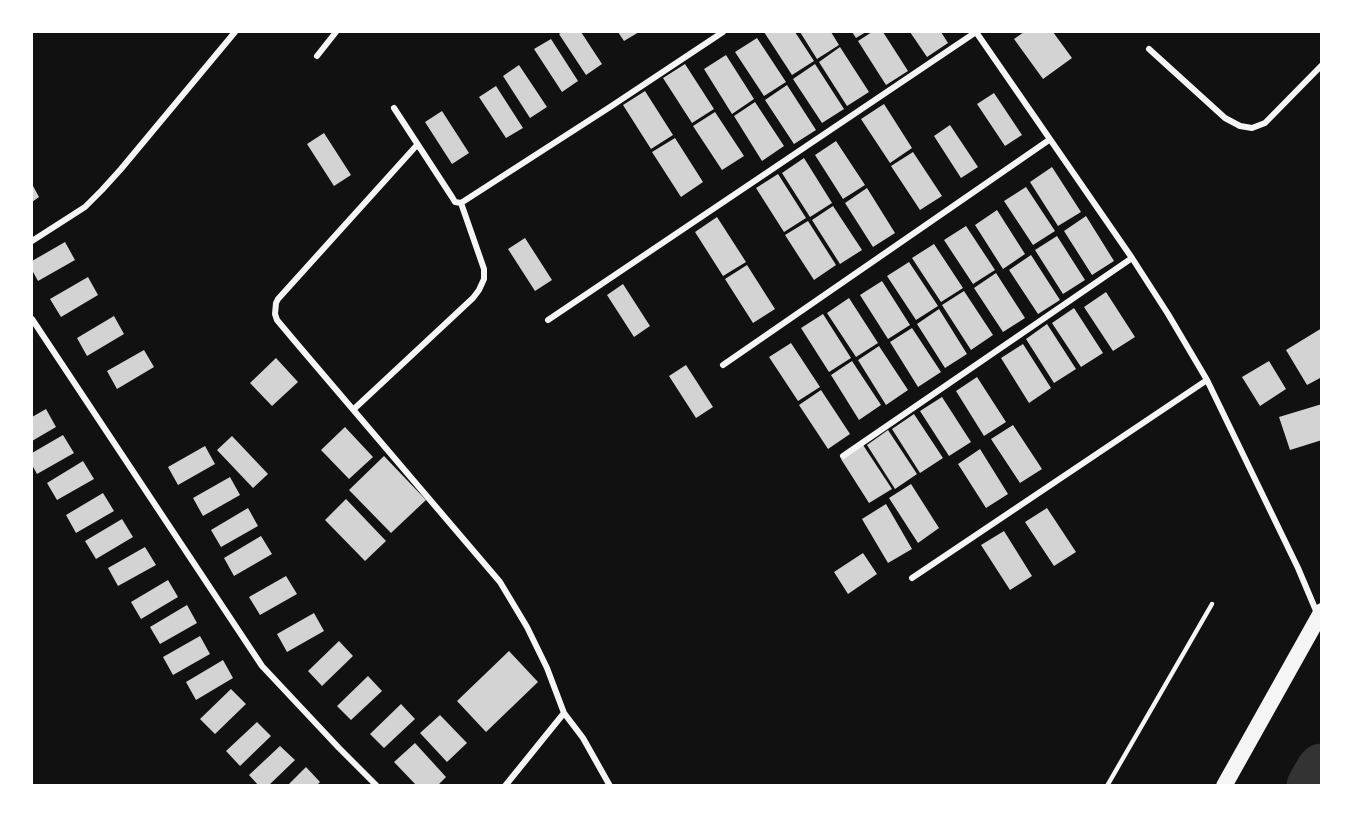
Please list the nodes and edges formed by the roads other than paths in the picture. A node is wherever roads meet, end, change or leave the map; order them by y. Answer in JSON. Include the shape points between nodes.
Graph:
{"nodes":[{"id":1,"x":235,"y":32,"type":"edge"},
{"id":2,"x":336,"y":32,"type":"edge"},
{"id":3,"x":723,"y":32,"type":"edge"},
{"id":4,"x":976,"y":32,"type":"edge"},
{"id":5,"x":1149,"y":49,"type":"dead end"},
{"id":6,"x":317,"y":56,"type":"dead end"},
{"id":7,"x":1322,"y":65,"type":"edge"},
{"id":8,"x":394,"y":108,"type":"dead end"},
{"id":9,"x":1049,"y":140,"type":"junction"},
{"id":10,"x":417,"y":145,"type":"junction"},
{"id":11,"x":462,"y":203,"type":"junction"},
{"id":12,"x":32,"y":241,"type":"edge"},
{"id":13,"x":1132,"y":258,"type":"junction"},
{"id":14,"x":32,"y":319,"type":"edge"},
{"id":15,"x":548,"y":320,"type":"dead end"},
{"id":16,"x":723,"y":365,"type":"dead end"},
{"id":17,"x":1207,"y":380,"type":"junction"},
{"id":18,"x":354,"y":409,"type":"junction"},
{"id":19,"x":843,"y":456,"type":"dead end"},
{"id":20,"x":912,"y":578,"type":"dead end"},
{"id":21,"x":1212,"y":604,"type":"dead end"},
{"id":22,"x":1320,"y":614,"type":"edge"},
{"id":23,"x":564,"y":713,"type":"junction"},
{"id":24,"x":377,"y":786,"type":"edge"},
{"id":25,"x":504,"y":786,"type":"edge"},
{"id":26,"x":610,"y":786,"type":"edge"},
{"id":27,"x":1107,"y":786,"type":"edge"},
{"id":28,"x":1224,"y":786,"type":"edge"}],
"edges":[{"from":1,"to":12,"type":"street","via":[[102,190],[85,207]]},
{"from":2,"to":6,"type":"street"},
{"from":3,"to":11,"type":"street"},
{"from":4,"to":9,"type":"street"},
{"from":4,"to":15,"type":"street"},
{"from":5,"to":7,"type":"street","via":[[1225,118],[1252,128],[1265,123]]},
{"from":8,"to":10,"type":"street"},
{"from":9,"to":13,"type":"street"},
{"from":9,"to":16,"type":"street"},
{"from":10,"to":11,"type":"street","via":[[455,202]]},
{"from":10,"to":18,"type":"street","via":[[276,303],[277,320]]},
{"from":11,"to":18,"type":"street","via":[[484,269],[479,290]]},
{"from":13,"to":17,"type":"street"},
{"from":13,"to":19,"type":"street"},
{"from":14,"to":24,"type":"street","via":[[262,666]]},
{"from":17,"to":20,"type":"street"},
{"from":17,"to":22,"type":"street"},
{"from":18,"to":23,"type":"street","via":[[500,582],[527,627]]},
{"from":21,"to":27,"type":"lane"},
{"from":22,"to":28,"type":"highway"},
{"from":23,"to":25,"type":"street"},
{"from":23,"to":26,"type":"street"}]}
